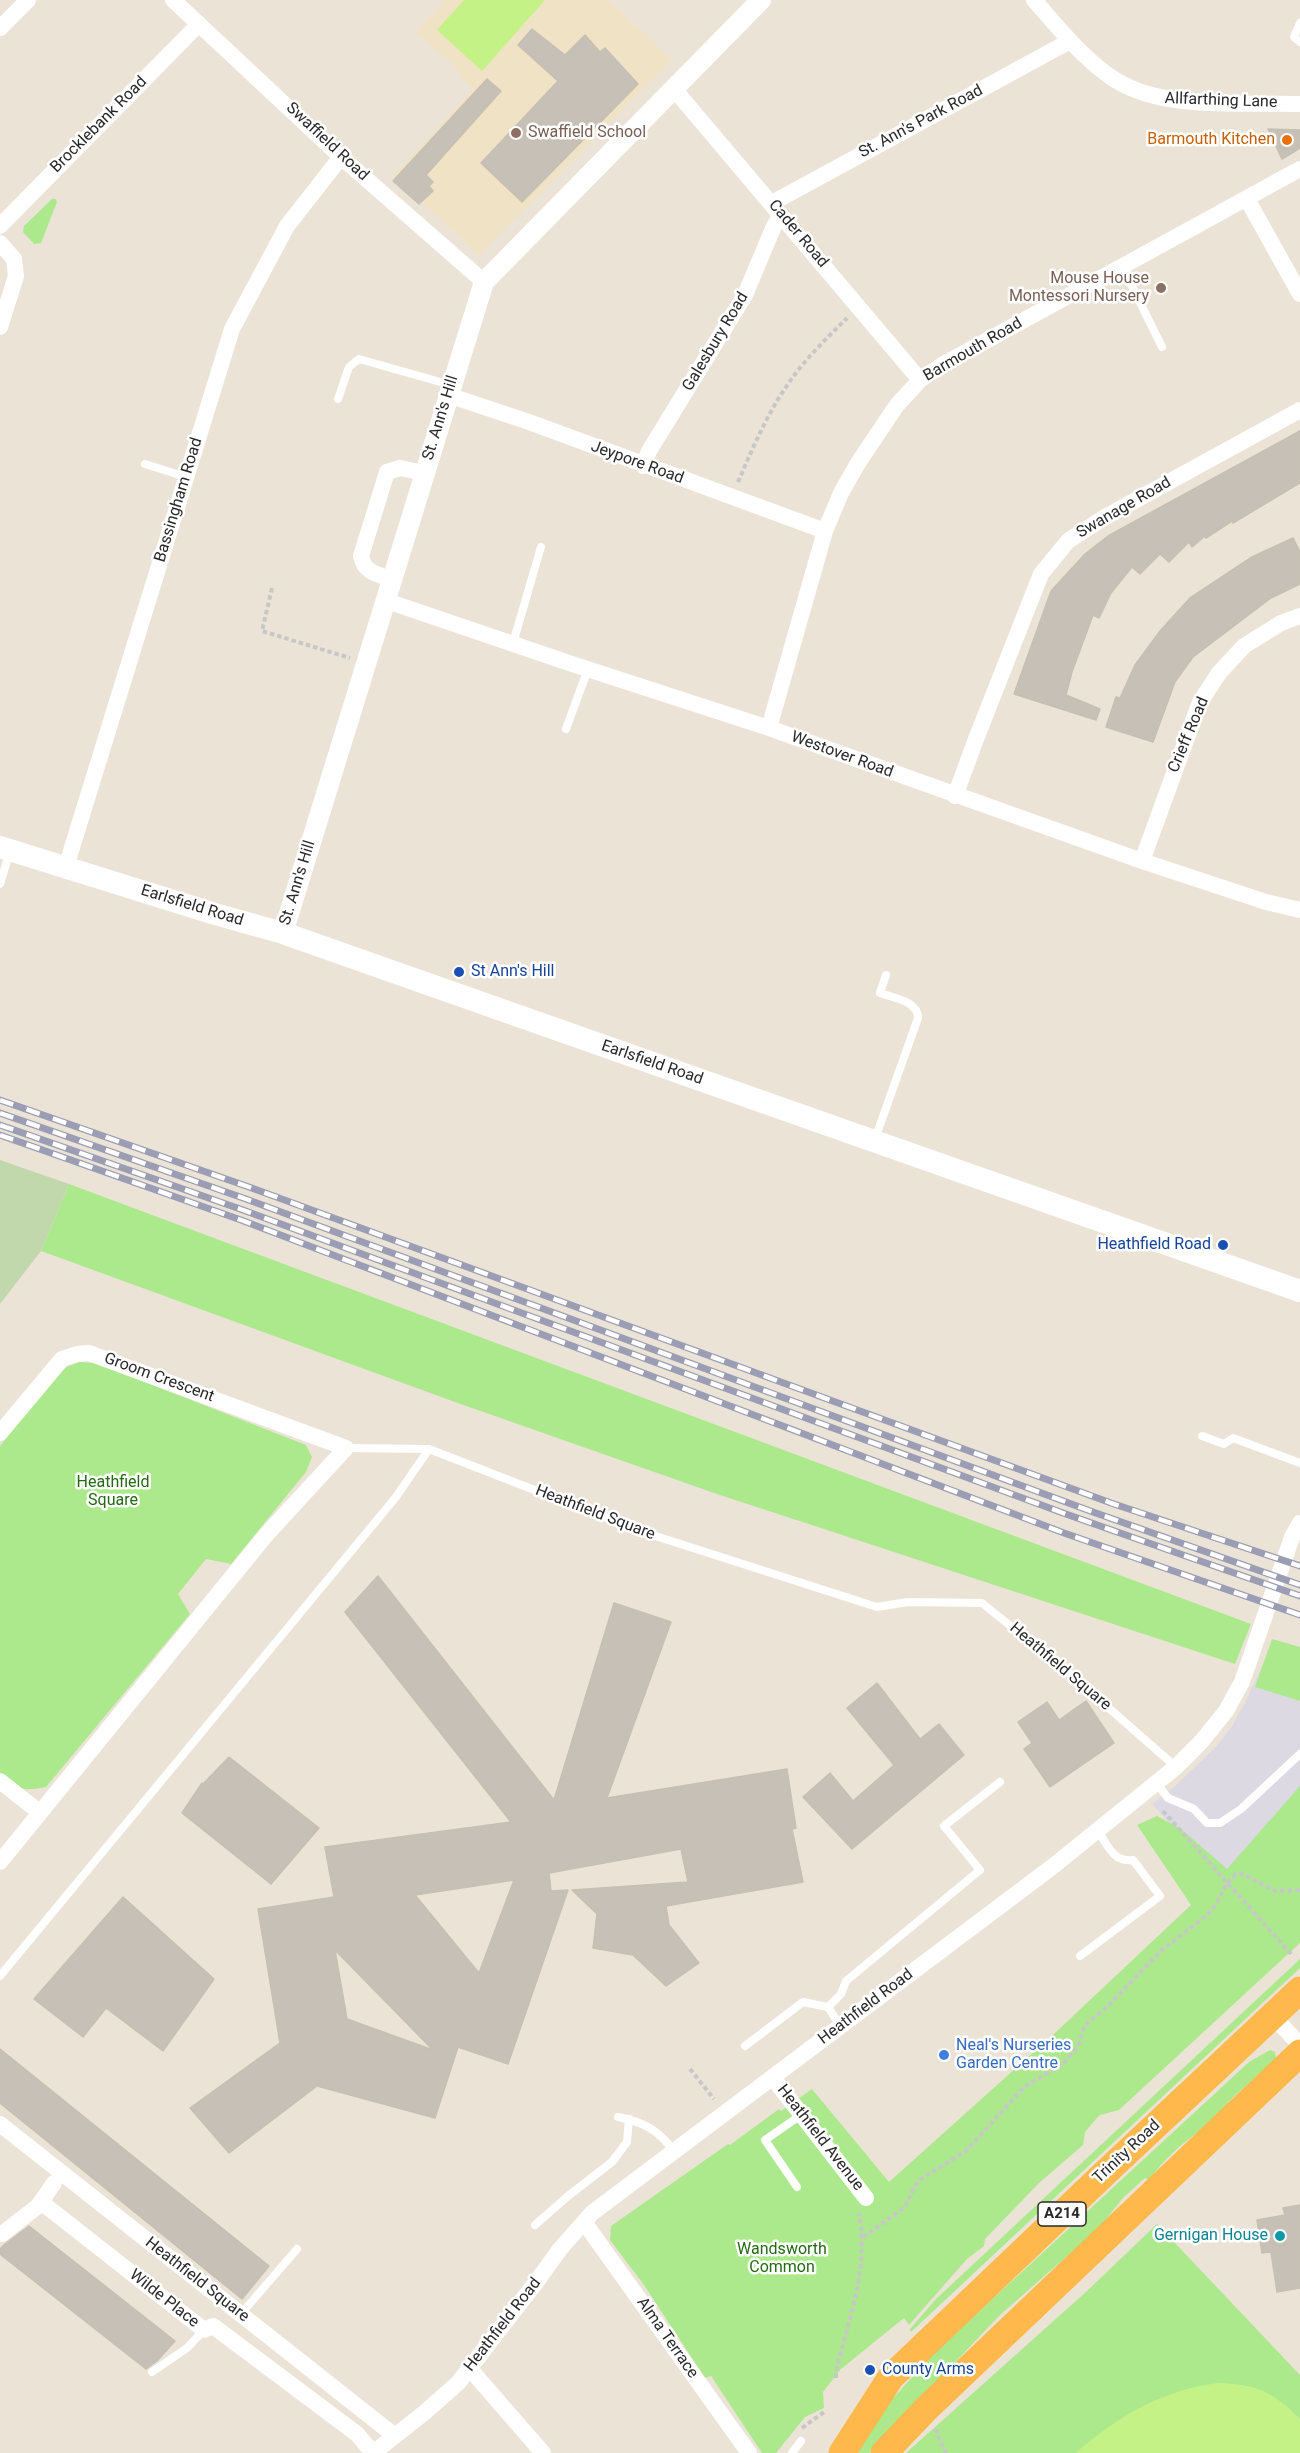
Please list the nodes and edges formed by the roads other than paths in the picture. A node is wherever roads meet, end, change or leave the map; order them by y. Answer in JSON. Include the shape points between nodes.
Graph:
{"nodes":[{"id":1,"x":28,"y":0,"type":"edge"},
{"id":2,"x":173,"y":0,"type":"edge"},
{"id":3,"x":761,"y":0,"type":"edge"},
{"id":4,"x":1034,"y":0,"type":"edge"},
{"id":5,"x":1300,"y":23,"type":"edge"},
{"id":6,"x":199,"y":24,"type":"junction"},
{"id":7,"x":0,"y":28,"type":"edge"},
{"id":8,"x":1070,"y":41,"type":"junction"},
{"id":9,"x":1300,"y":42,"type":"edge"},
{"id":10,"x":674,"y":89,"type":"junction"},
{"id":11,"x":1300,"y":104,"type":"edge"},
{"id":12,"x":341,"y":157,"type":"junction"},
{"id":13,"x":1300,"y":169,"type":"edge"},
{"id":14,"x":1247,"y":199,"type":"junction"},
{"id":15,"x":777,"y":209,"type":"junction"},
{"id":16,"x":0,"y":226,"type":"edge"},
{"id":17,"x":0,"y":243,"type":"edge"},
{"id":18,"x":1122,"y":266,"type":"junction"},
{"id":19,"x":484,"y":282,"type":"junction"},
{"id":20,"x":1300,"y":294,"type":"edge"},
{"id":21,"x":0,"y":327,"type":"edge"},
{"id":22,"x":1162,"y":347,"type":"dead end"},
{"id":23,"x":920,"y":380,"type":"junction"},
{"id":24,"x":449,"y":390,"type":"junction"},
{"id":25,"x":338,"y":399,"type":"dead end"},
{"id":26,"x":1300,"y":410,"type":"edge"},
{"id":27,"x":145,"y":465,"type":"dead end"},
{"id":28,"x":643,"y":466,"type":"junction"},
{"id":29,"x":424,"y":474,"type":"junction"},
{"id":30,"x":186,"y":477,"type":"junction"},
{"id":31,"x":825,"y":531,"type":"junction"},
{"id":32,"x":541,"y":547,"type":"dead end"},
{"id":33,"x":391,"y":579,"type":"junction"},
{"id":34,"x":384,"y":600,"type":"junction"},
{"id":35,"x":1300,"y":616,"type":"edge"},
{"id":36,"x":513,"y":643,"type":"junction"},
{"id":37,"x":588,"y":669,"type":"junction"},
{"id":38,"x":769,"y":728,"type":"junction"},
{"id":39,"x":566,"y":729,"type":"dead end"},
{"id":40,"x":955,"y":796,"type":"junction"},
{"id":41,"x":5,"y":849,"type":"edge"},
{"id":42,"x":1142,"y":861,"type":"junction"},
{"id":43,"x":66,"y":867,"type":"junction"},
{"id":44,"x":0,"y":884,"type":"edge"},
{"id":45,"x":1300,"y":910,"type":"edge"},
{"id":46,"x":283,"y":933,"type":"junction"},
{"id":47,"x":886,"y":975,"type":"dead end"},
{"id":48,"x":875,"y":1139,"type":"junction"},
{"id":49,"x":1300,"y":1290,"type":"edge"},
{"id":50,"x":0,"y":1433,"type":"edge"},
{"id":51,"x":1202,"y":1436,"type":"dead end"},
{"id":52,"x":346,"y":1448,"type":"junction"},
{"id":53,"x":429,"y":1449,"type":"junction"},
{"id":54,"x":1300,"y":1463,"type":"edge"},
{"id":55,"x":1296,"y":1530,"type":"edge"},
{"id":56,"x":1300,"y":1754,"type":"edge"},
{"id":57,"x":1176,"y":1767,"type":"junction"},
{"id":58,"x":0,"y":1781,"type":"edge"},
{"id":59,"x":1000,"y":1782,"type":"dead end"},
{"id":60,"x":1152,"y":1788,"type":"junction"},
{"id":61,"x":39,"y":1812,"type":"junction"},
{"id":62,"x":1098,"y":1831,"type":"junction"},
{"id":63,"x":0,"y":1862,"type":"edge"},
{"id":64,"x":1080,"y":1956,"type":"dead end"},
{"id":65,"x":0,"y":1976,"type":"edge"},
{"id":66,"x":1300,"y":1990,"type":"edge"},
{"id":67,"x":828,"y":2007,"type":"junction"},
{"id":68,"x":1273,"y":2016,"type":"junction"},
{"id":69,"x":841,"y":2026,"type":"junction"},
{"id":70,"x":1300,"y":2045,"type":"edge"},
{"id":71,"x":745,"y":2046,"type":"dead end"},
{"id":72,"x":1300,"y":2053,"type":"edge"},
{"id":73,"x":773,"y":2078,"type":"junction"},
{"id":74,"x":801,"y":2115,"type":"junction"},
{"id":75,"x":618,"y":2117,"type":"dead end"},
{"id":76,"x":629,"y":2119,"type":"junction"},
{"id":77,"x":0,"y":2124,"type":"edge"},
{"id":78,"x":674,"y":2151,"type":"junction"},
{"id":79,"x":54,"y":2183,"type":"dead end"},
{"id":80,"x":797,"y":2187,"type":"dead end"},
{"id":81,"x":866,"y":2198,"type":"road end"},
{"id":82,"x":41,"y":2202,"type":"junction"},
{"id":83,"x":584,"y":2222,"type":"junction"},
{"id":84,"x":536,"y":2225,"type":"dead end"},
{"id":85,"x":2,"y":2234,"type":"dead end"},
{"id":86,"x":297,"y":2249,"type":"dead end"},
{"id":87,"x":241,"y":2314,"type":"junction"},
{"id":88,"x":204,"y":2330,"type":"junction"},
{"id":89,"x":470,"y":2369,"type":"junction"},
{"id":90,"x":153,"y":2372,"type":"dead end"},
{"id":91,"x":395,"y":2436,"type":"junction"},
{"id":92,"x":801,"y":2441,"type":"road end"},
{"id":93,"x":373,"y":2453,"type":"edge"},
{"id":94,"x":543,"y":2453,"type":"edge"},
{"id":95,"x":749,"y":2453,"type":"edge"},
{"id":96,"x":792,"y":2453,"type":"edge"},
{"id":97,"x":842,"y":2453,"type":"edge"},
{"id":98,"x":884,"y":2453,"type":"edge"}],
"edges":[{"from":1,"to":7,"type":"street"},
{"from":2,"to":6,"type":"street","name":"Swaffield Road"},
{"from":3,"to":10,"type":"street","name":"St. Ann's Hill"},
{"from":4,"to":8,"type":"street","name":"Allfarthing Lane"},
{"from":5,"to":9,"type":"lane","via":[[1294,37]]},
{"from":6,"to":12,"type":"street","name":"Swaffield Road"},
{"from":6,"to":16,"type":"street","name":"Brocklebank Road"},
{"from":8,"to":11,"type":"street","name":"Allfarthing Lane","via":[[1108,76],[1156,98]]},
{"from":8,"to":15,"type":"street","name":"St. Ann's Park Road"},
{"from":10,"to":15,"type":"street","name":"Cader Road"},
{"from":10,"to":19,"type":"street","name":"St. Ann's Hill"},
{"from":12,"to":19,"type":"street","name":"Swaffield Road"},
{"from":12,"to":30,"type":"street","name":"Bassingham Road","via":[[287,226],[232,329]]},
{"from":13,"to":14,"type":"street","name":"Barmouth Road"},
{"from":14,"to":18,"type":"street","name":"Barmouth Road"},
{"from":14,"to":20,"type":"street"},
{"from":15,"to":23,"type":"street","name":"Cader Road"},
{"from":15,"to":28,"type":"street","name":"Galesbury Road","via":[[774,226],[745,296]]},
{"from":17,"to":21,"type":"street","via":[[14,259],[16,276]]},
{"from":18,"to":22,"type":"lane"},
{"from":18,"to":23,"type":"street","name":"Barmouth Road"},
{"from":19,"to":24,"type":"street","name":"St. Ann's Hill"},
{"from":23,"to":31,"type":"street","name":"Barmouth Road","via":[[897,405],[858,463]]},
{"from":24,"to":25,"type":"lane","via":[[359,359],[349,367]]},
{"from":24,"to":28,"type":"street","name":"Jeypore Road"},
{"from":24,"to":29,"type":"street","name":"St. Ann's Hill"},
{"from":26,"to":40,"type":"street","name":"Swanage Road","via":[[1068,541],[1041,574]]},
{"from":27,"to":30,"type":"lane"},
{"from":28,"to":31,"type":"street","name":"Jeypore Road"},
{"from":29,"to":33,"type":"street","name":"St. Ann's Hill"},
{"from":29,"to":33,"type":"street","via":[[400,468],[387,472],[361,556],[362,565],[368,570]]},
{"from":30,"to":43,"type":"street","name":"Bassingham Road"},
{"from":31,"to":38,"type":"street","name":"Barmouth Road"},
{"from":32,"to":36,"type":"lane"},
{"from":33,"to":34,"type":"street","name":"St. Ann's Hill"},
{"from":34,"to":36,"type":"street","name":"Westover Road"},
{"from":34,"to":46,"type":"street","name":"St. Ann's Hill"},
{"from":35,"to":42,"type":"street","name":"Crieff Road","via":[[1244,646],[1200,702]]},
{"from":36,"to":37,"type":"street","name":"Westover Road"},
{"from":37,"to":38,"type":"street","name":"Westover Road"},
{"from":37,"to":39,"type":"lane"},
{"from":38,"to":40,"type":"street","name":"Westover Road"},
{"from":40,"to":42,"type":"street","name":"Westover Road"},
{"from":41,"to":43,"type":"main road","name":"Earlsfield Road"},
{"from":41,"to":44,"type":"lane"},
{"from":42,"to":45,"type":"street","name":"Westover Road","via":[[1266,903]]},
{"from":43,"to":46,"type":"main road","name":"Earlsfield Road"},
{"from":46,"to":48,"type":"main road","name":"Earlsfield Road"},
{"from":47,"to":48,"type":"lane","via":[[880,993],[914,1006],[918,1018]]},
{"from":48,"to":49,"type":"main road","name":"Earlsfield Road"},
{"from":50,"to":52,"type":"street","name":"Groom Crescent","via":[[62,1359],[88,1353]]},
{"from":51,"to":54,"type":"lane","via":[[1224,1444],[1233,1438]]},
{"from":52,"to":53,"type":"lane","name":"Heathfield Square"},
{"from":52,"to":61,"type":"street","via":[[266,1535]]},
{"from":53,"to":57,"type":"lane","name":"Heathfield Square","via":[[640,1531],[877,1607],[908,1602],[982,1603]]},
{"from":53,"to":65,"type":"lane","via":[[396,1497]]},
{"from":55,"to":57,"type":"street","name":"Heathfield Road","via":[[1242,1682],[1226,1711]]},
{"from":56,"to":60,"type":"lane","via":[[1241,1809],[1220,1823],[1207,1823],[1194,1809]]},
{"from":57,"to":60,"type":"street","name":"Heathfield Road"},
{"from":58,"to":61,"type":"street"},
{"from":59,"to":67,"type":"lane","via":[[944,1826],[980,1870],[846,1981],[841,1994]]},
{"from":60,"to":62,"type":"street","name":"Heathfield Road"},
{"from":61,"to":63,"type":"street"},
{"from":62,"to":64,"type":"lane","via":[[1116,1858],[1133,1860],[1160,1896]]},
{"from":62,"to":69,"type":"street","name":"Heathfield Road"},
{"from":66,"to":68,"type":"highway","name":"Trinity Road","number":"A214"},
{"from":67,"to":69,"type":"lane"},
{"from":67,"to":71,"type":"lane","via":[[803,2002]]},
{"from":68,"to":70,"type":"street"},
{"from":68,"to":97,"type":"highway","name":"Trinity Road","number":"A214","via":[[891,2377]]},
{"from":69,"to":73,"type":"street","name":"Heathfield Road"},
{"from":72,"to":98,"type":"highway","number":"A214"},
{"from":73,"to":74,"type":"street","name":"Heathfield Avenue"},
{"from":73,"to":78,"type":"street","name":"Heathfield Road"},
{"from":74,"to":80,"type":"lane","via":[[765,2140]]},
{"from":74,"to":81,"type":"street","name":"Heathfield Avenue"},
{"from":75,"to":76,"type":"lane"},
{"from":76,"to":78,"type":"lane","via":[[648,2125]]},
{"from":76,"to":84,"type":"lane","via":[[627,2142],[612,2162]]},
{"from":77,"to":87,"type":"street","name":"Heathfield Square"},
{"from":78,"to":83,"type":"street","name":"Heathfield Road"},
{"from":79,"to":82,"type":"street"},
{"from":82,"to":85,"type":"street"},
{"from":82,"to":88,"type":"street","name":"Wilde Place"},
{"from":83,"to":89,"type":"street","name":"Heathfield Road"},
{"from":83,"to":95,"type":"street","name":"Alma Terrace"},
{"from":86,"to":87,"type":"lane"},
{"from":87,"to":91,"type":"street","name":"Heathfield Square"},
{"from":88,"to":90,"type":"lane","via":[[187,2348]]},
{"from":88,"to":93,"type":"street","name":"Wilde Place","via":[[213,2326],[357,2434]]},
{"from":89,"to":91,"type":"street","name":"Heathfield Road"},
{"from":89,"to":94,"type":"street"},
{"from":91,"to":93,"type":"street","name":"Heathfield Road"},
{"from":92,"to":96,"type":"lane"}]}
